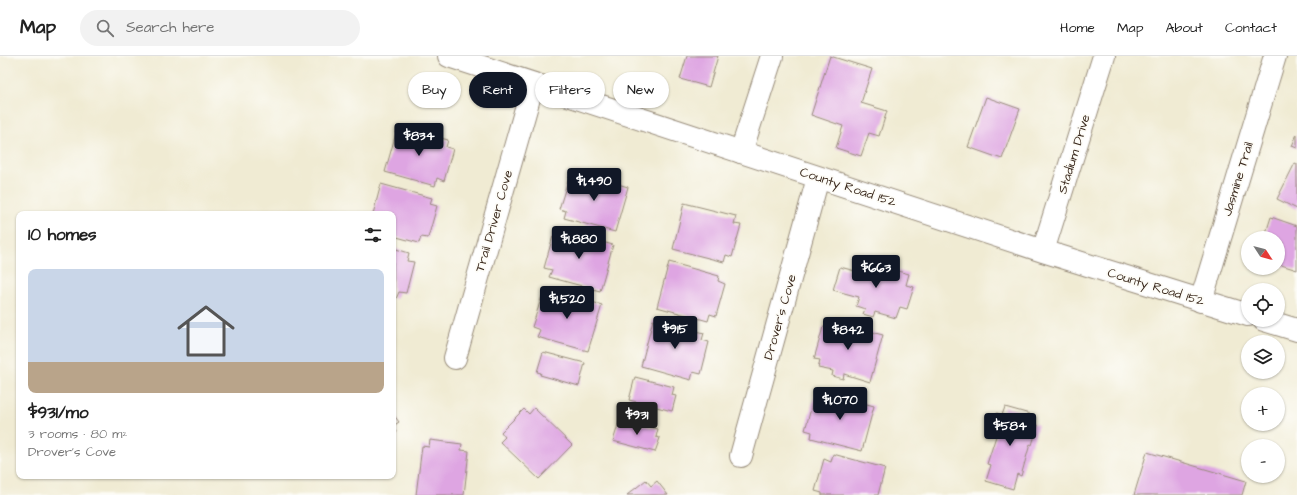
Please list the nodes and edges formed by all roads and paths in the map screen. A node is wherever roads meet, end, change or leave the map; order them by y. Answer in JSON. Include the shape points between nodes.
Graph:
{"nodes":[{"id":1,"x":449,"y":56,"type":"edge"},
{"id":2,"x":772,"y":56,"type":"edge"},
{"id":3,"x":1104,"y":56,"type":"edge"},
{"id":4,"x":1275,"y":56,"type":"edge"},
{"id":5,"x":533,"y":84,"type":"junction"},
{"id":6,"x":741,"y":152,"type":"junction"},
{"id":7,"x":818,"y":178,"type":"junction"},
{"id":8,"x":1043,"y":251,"type":"junction"},
{"id":9,"x":1201,"y":301,"type":"junction"},
{"id":10,"x":1241,"y":313,"type":"edge"},
{"id":11,"x":1285,"y":326,"type":"edge"},
{"id":12,"x":1297,"y":330,"type":"edge"},
{"id":13,"x":455,"y":358,"type":"dead end"},
{"id":14,"x":741,"y":456,"type":"dead end"}],
"edges":[{"from":1,"to":5,"type":"street","name":"County Road 152"},
{"from":2,"to":6,"type":"street"},
{"from":3,"to":8,"type":"street","name":"Stadium Drive"},
{"from":4,"to":9,"type":"street","name":"Jasmine Trail"},
{"from":5,"to":6,"type":"street","name":"County Road 152"},
{"from":5,"to":13,"type":"street","name":"Trail Driver Cove"},
{"from":6,"to":7,"type":"street","name":"County Road 152"},
{"from":7,"to":8,"type":"street","name":"County Road 152"},
{"from":7,"to":14,"type":"street","name":"Drover’s Cove"},
{"from":8,"to":9,"type":"street","name":"County Road 152"},
{"from":9,"to":10,"type":"street","name":"County Road 152"},
{"from":11,"to":12,"type":"street"}]}
